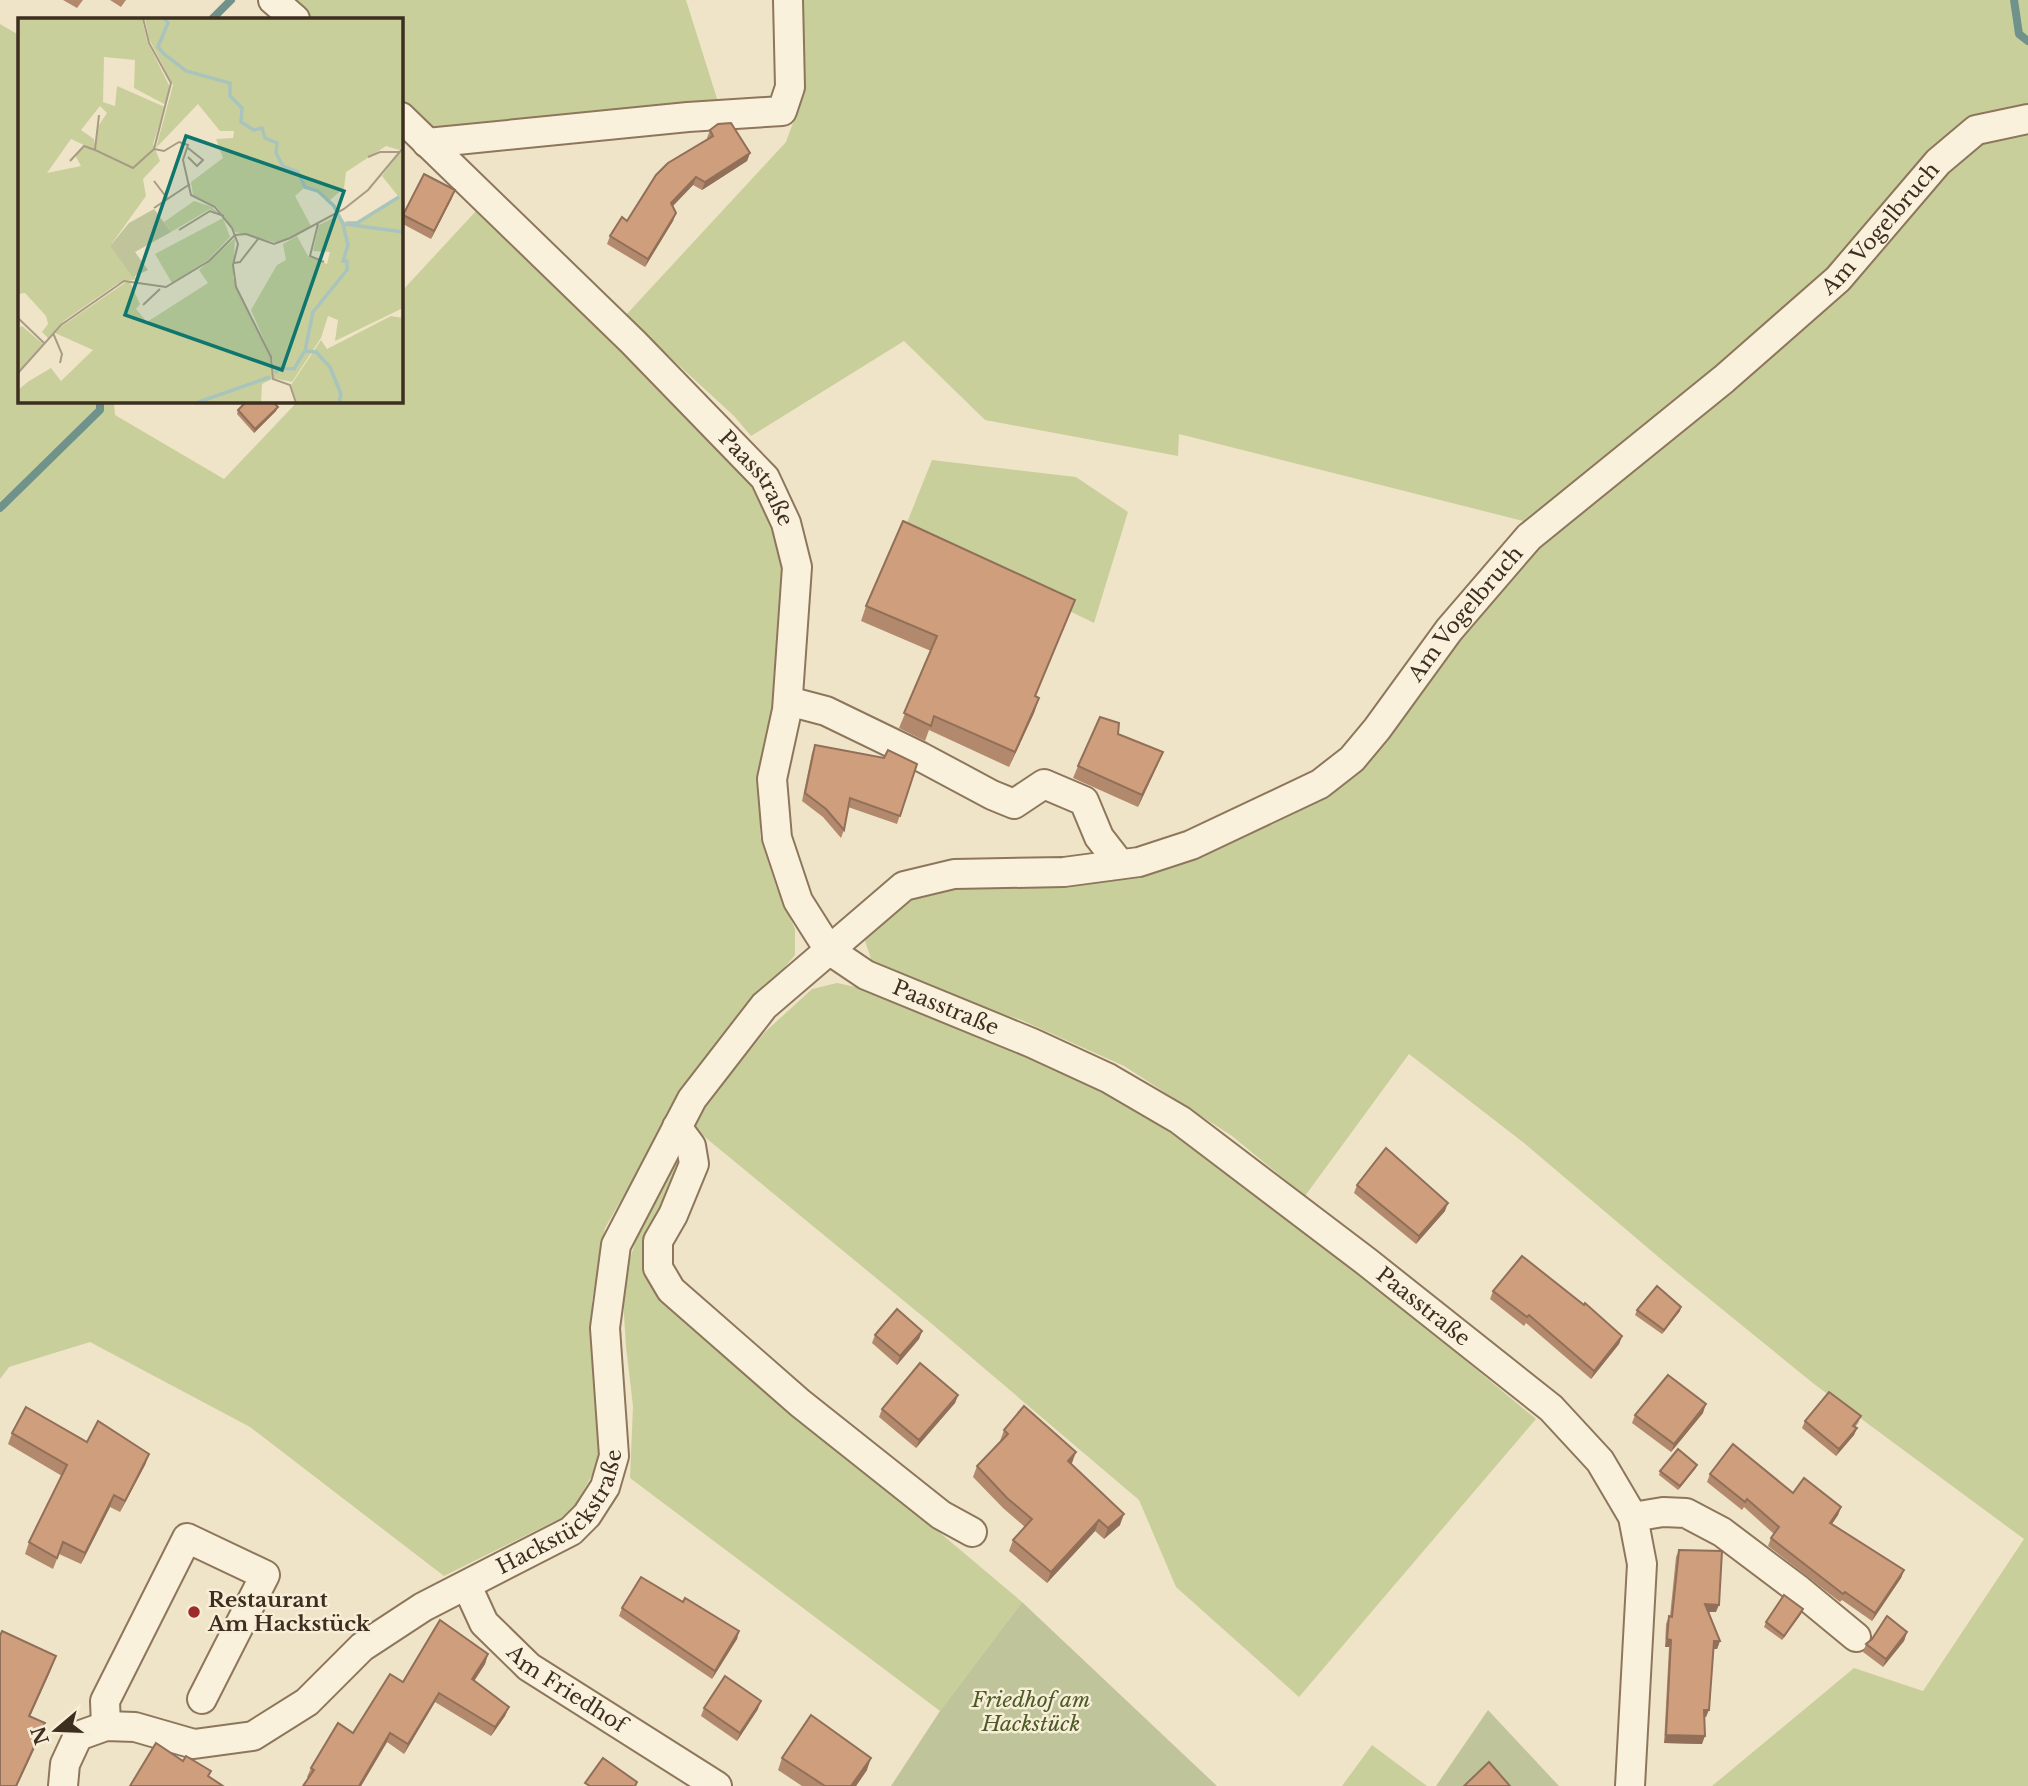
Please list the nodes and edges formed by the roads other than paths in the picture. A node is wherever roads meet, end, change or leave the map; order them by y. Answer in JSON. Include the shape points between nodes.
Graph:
{"nodes":[{"id":1,"x":273,"y":0,"type":"edge"},
{"id":2,"x":788,"y":0,"type":"edge"},
{"id":3,"x":294,"y":18,"type":"edge"},
{"id":4,"x":402,"y":118,"type":"edge"},
{"id":5,"x":2028,"y":119,"type":"edge"},
{"id":6,"x":427,"y":143,"type":"junction"},
{"id":7,"x":788,"y":701,"type":"junction"},
{"id":8,"x":1120,"y":864,"type":"junction"},
{"id":9,"x":829,"y":950,"type":"junction"},
{"id":10,"x":677,"y":1128,"type":"junction"},
{"id":11,"x":1633,"y":1517,"type":"junction"},
{"id":12,"x":972,"y":1532,"type":"dead end"},
{"id":13,"x":467,"y":1586,"type":"junction"},
{"id":14,"x":1856,"y":1637,"type":"dead end"},
{"id":15,"x":202,"y":1699,"type":"dead end"},
{"id":16,"x":106,"y":1726,"type":"junction"},
{"id":17,"x":685,"y":1778,"type":"edge"},
{"id":18,"x":63,"y":1786,"type":"edge"},
{"id":19,"x":717,"y":1786,"type":"edge"},
{"id":20,"x":1630,"y":1786,"type":"edge"}],
"edges":[{"from":1,"to":3,"type":"street"},
{"from":2,"to":6,"type":"street","via":[[790,88],[782,111]]},
{"from":4,"to":6,"type":"street","name":"Paasstraße"},
{"from":5,"to":8,"type":"street","name":"Am Vogelbruch","via":[[1976,130],[1938,162],[1838,279],[1724,379],[1529,537],[1449,630],[1352,760],[1320,783],[1191,845]]},
{"from":6,"to":7,"type":"street","name":"Paasstraße","via":[[633,342],[765,478],[786,523],[797,567]]},
{"from":7,"to":8,"type":"street","via":[[827,711],[1014,804],[1044,784],[1084,801],[1099,837]]},
{"from":7,"to":9,"type":"street","name":"Paasstraße","via":[[772,779],[777,838],[798,901]]},
{"from":8,"to":9,"type":"street","name":"Am Vogelbruch","via":[[1065,872],[954,874],[904,886]]},
{"from":9,"to":10,"type":"street","name":"Hackstückstraße","via":[[764,1006],[692,1099]]},
{"from":9,"to":11,"type":"street","name":"Paasstraße","via":[[866,975],[1108,1078],[1180,1120],[1551,1408],[1600,1461]]},
{"from":10,"to":12,"type":"street","via":[[691,1146],[694,1164],[658,1241],[658,1268],[671,1290],[811,1412],[941,1516]]},
{"from":10,"to":13,"type":"street","name":"Hackstückstraße","via":[[616,1245],[605,1328],[614,1456],[605,1487],[570,1531]]},
{"from":11,"to":14,"type":"street","via":[[1663,1511],[1686,1513],[1722,1532]]},
{"from":11,"to":20,"type":"street","name":"Paasstraße","via":[[1642,1564]]},
{"from":13,"to":16,"type":"street","name":"Hackstückstraße","via":[[423,1607],[362,1647],[307,1702],[253,1736],[194,1744],[135,1727]]},
{"from":13,"to":17,"type":"street","name":"Am Friedhof","via":[[484,1623],[529,1667]]},
{"from":15,"to":16,"type":"street","via":[[265,1575],[187,1538],[105,1700]]},
{"from":16,"to":18,"type":"street","via":[[78,1736],[65,1764]]},
{"from":17,"to":19,"type":"street","name":"Am Friedhof"}]}
